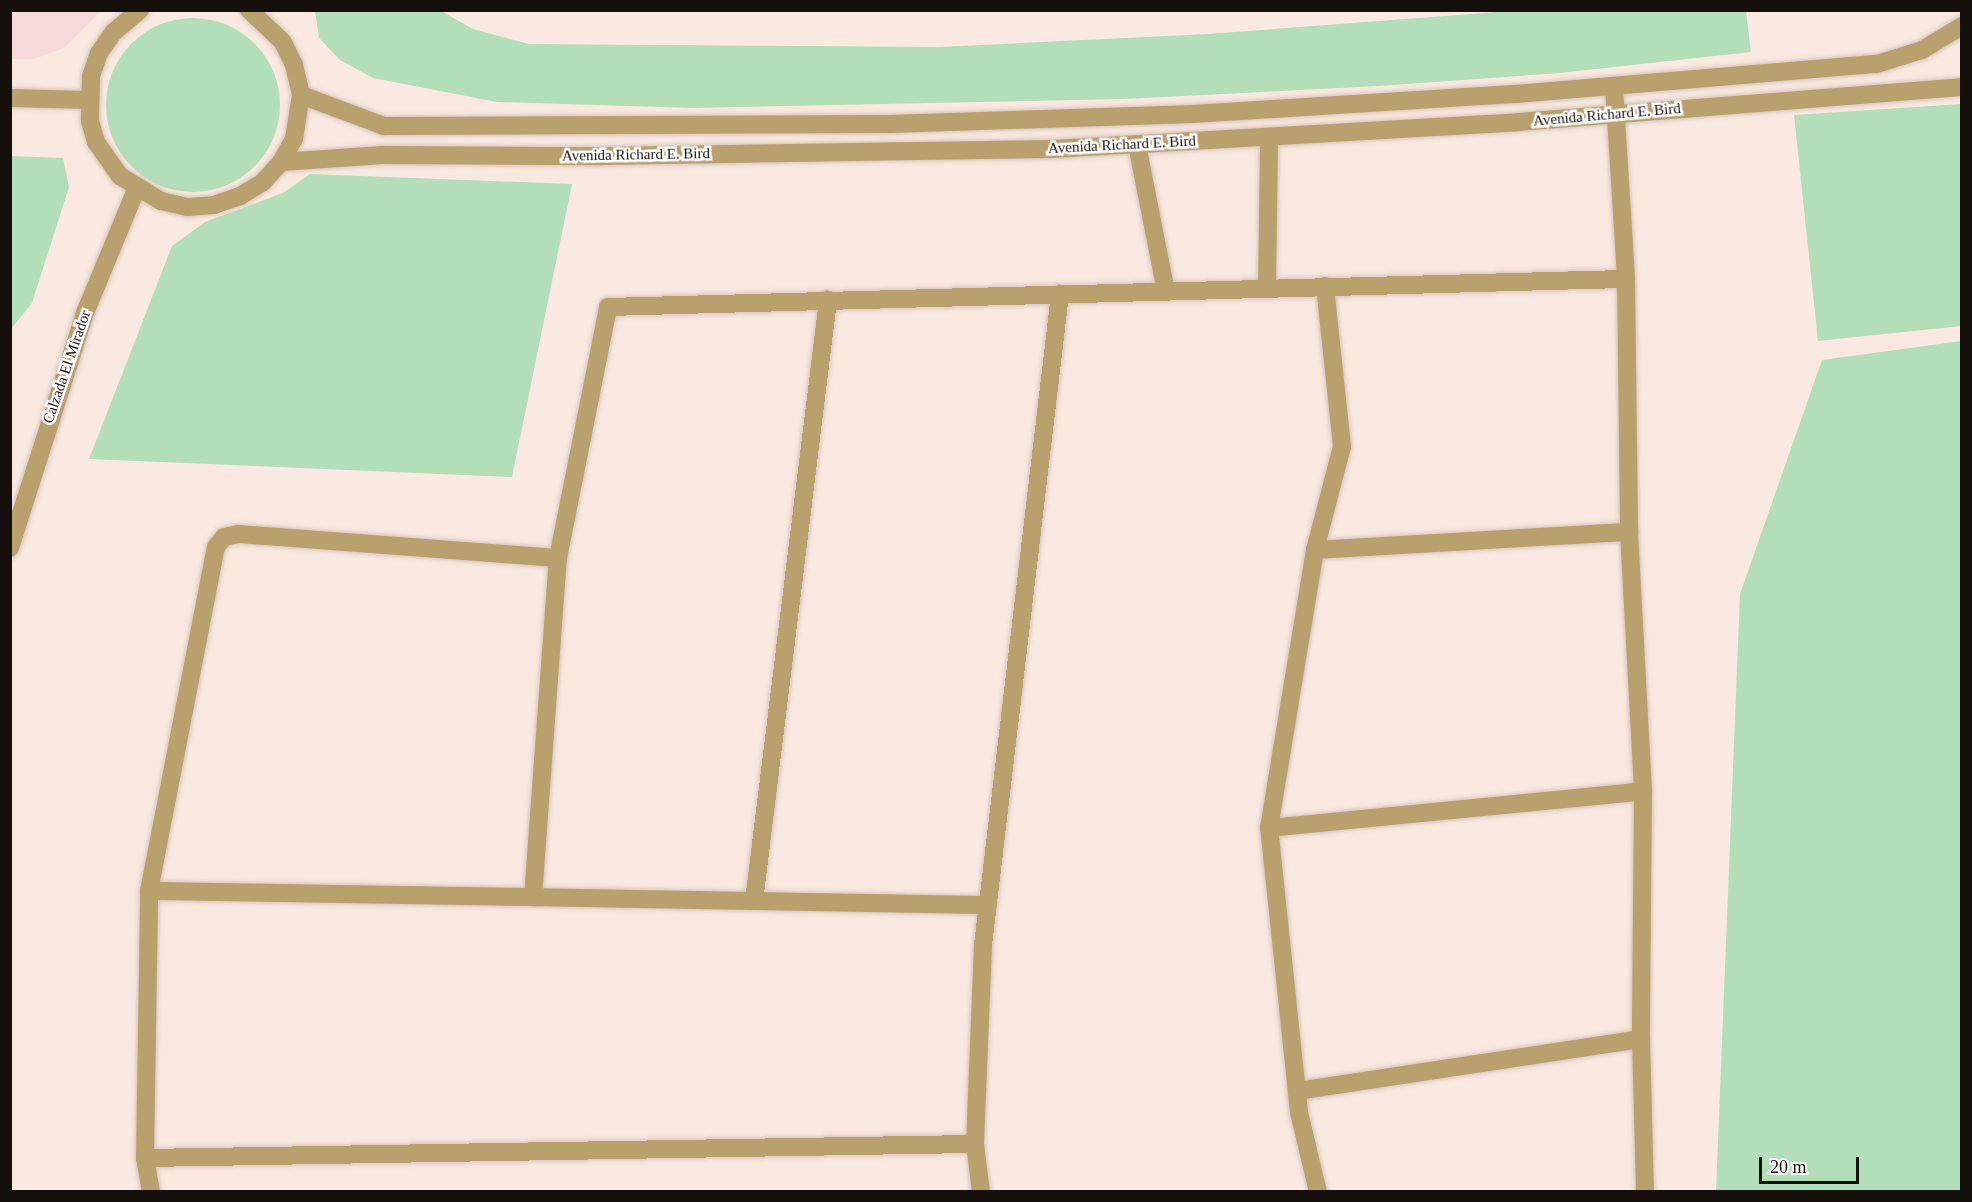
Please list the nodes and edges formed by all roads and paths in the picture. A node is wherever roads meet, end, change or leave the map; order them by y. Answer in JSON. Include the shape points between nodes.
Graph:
{"nodes":[{"id":1,"x":140,"y":10,"type":"edge"},
{"id":2,"x":249,"y":10,"type":"edge"},
{"id":3,"x":276,"y":10,"type":"edge"},
{"id":4,"x":1962,"y":26,"type":"edge"},
{"id":5,"x":275,"y":34,"type":"junction"},
{"id":6,"x":1614,"y":86,"type":"junction"},
{"id":7,"x":1962,"y":87,"type":"edge"},
{"id":8,"x":301,"y":95,"type":"junction"},
{"id":9,"x":10,"y":98,"type":"edge"},
{"id":10,"x":88,"y":100,"type":"junction"},
{"id":11,"x":1615,"y":115,"type":"junction"},
{"id":12,"x":1269,"y":138,"type":"junction"},
{"id":13,"x":1137,"y":145,"type":"junction"},
{"id":14,"x":281,"y":162,"type":"junction"},
{"id":15,"x":136,"y":190,"type":"junction"},
{"id":16,"x":1626,"y":279,"type":"junction"},
{"id":17,"x":1325,"y":286,"type":"junction"},
{"id":18,"x":1267,"y":288,"type":"junction"},
{"id":19,"x":1166,"y":291,"type":"junction"},
{"id":20,"x":1060,"y":294,"type":"junction"},
{"id":21,"x":828,"y":300,"type":"junction"},
{"id":22,"x":1629,"y":532,"type":"junction"},
{"id":23,"x":10,"y":548,"type":"edge"},
{"id":24,"x":1315,"y":550,"type":"junction"},
{"id":25,"x":558,"y":558,"type":"junction"},
{"id":26,"x":1643,"y":791,"type":"junction"},
{"id":27,"x":1269,"y":828,"type":"junction"},
{"id":28,"x":149,"y":891,"type":"junction"},
{"id":29,"x":533,"y":897,"type":"junction"},
{"id":30,"x":754,"y":901,"type":"junction"},
{"id":31,"x":988,"y":905,"type":"junction"},
{"id":32,"x":1641,"y":1039,"type":"junction"},
{"id":33,"x":1297,"y":1091,"type":"junction"},
{"id":34,"x":975,"y":1144,"type":"junction"},
{"id":35,"x":145,"y":1158,"type":"junction"},
{"id":36,"x":151,"y":1191,"type":"edge"},
{"id":37,"x":981,"y":1191,"type":"edge"},
{"id":38,"x":1318,"y":1191,"type":"edge"},
{"id":39,"x":1645,"y":1191,"type":"edge"}],
"edges":[{"from":1,"to":10,"type":"street","via":[[113,33],[99,53]]},
{"from":2,"to":5,"type":"street"},
{"from":3,"to":5,"type":"street"},
{"from":4,"to":6,"type":"street","name":"Avenida Richard E. Bird","via":[[1922,50],[1877,64]]},
{"from":5,"to":8,"type":"street","via":[[294,65]]},
{"from":6,"to":8,"type":"street","name":"Avenida Richard E. Bird","via":[[1194,114],[729,126],[384,126]]},
{"from":6,"to":11,"type":"street"},
{"from":7,"to":11,"type":"street","name":"Avenida Richard E. Bird"},
{"from":8,"to":14,"type":"street","via":[[294,139]]},
{"from":9,"to":10,"type":"street"},
{"from":10,"to":15,"type":"street","via":[[96,142],[113,168]]},
{"from":11,"to":12,"type":"street","name":"Avenida Richard E. Bird"},
{"from":11,"to":16,"type":"street"},
{"from":12,"to":13,"type":"street","name":"Avenida Richard E. Bird"},
{"from":12,"to":18,"type":"street"},
{"from":13,"to":14,"type":"street","name":"Avenida Richard E. Bird","via":[[892,153],[383,155]]},
{"from":13,"to":19,"type":"street"},
{"from":14,"to":15,"type":"street","via":[[263,182],[214,205],[187,207]]},
{"from":15,"to":23,"type":"street","name":"Calzada El Mirador","via":[[85,313]]},
{"from":16,"to":17,"type":"street"},
{"from":16,"to":22,"type":"street"},
{"from":17,"to":18,"type":"street"},
{"from":17,"to":24,"type":"street","via":[[1342,446]]},
{"from":18,"to":19,"type":"street"},
{"from":19,"to":20,"type":"street"},
{"from":20,"to":21,"type":"street"},
{"from":20,"to":31,"type":"street"},
{"from":21,"to":25,"type":"street","via":[[608,307]]},
{"from":21,"to":30,"type":"street"},
{"from":22,"to":24,"type":"street"},
{"from":22,"to":26,"type":"street"},
{"from":24,"to":27,"type":"street"},
{"from":25,"to":28,"type":"street","via":[[238,534],[224,537],[216,547]]},
{"from":25,"to":29,"type":"street"},
{"from":26,"to":27,"type":"street"},
{"from":26,"to":32,"type":"street"},
{"from":27,"to":33,"type":"street"},
{"from":28,"to":29,"type":"street"},
{"from":28,"to":35,"type":"street"},
{"from":29,"to":30,"type":"street"},
{"from":30,"to":31,"type":"street"},
{"from":31,"to":34,"type":"street"},
{"from":32,"to":33,"type":"street"},
{"from":32,"to":39,"type":"street"},
{"from":33,"to":38,"type":"street"},
{"from":34,"to":35,"type":"street"},
{"from":34,"to":37,"type":"street"},
{"from":35,"to":36,"type":"street"}]}
